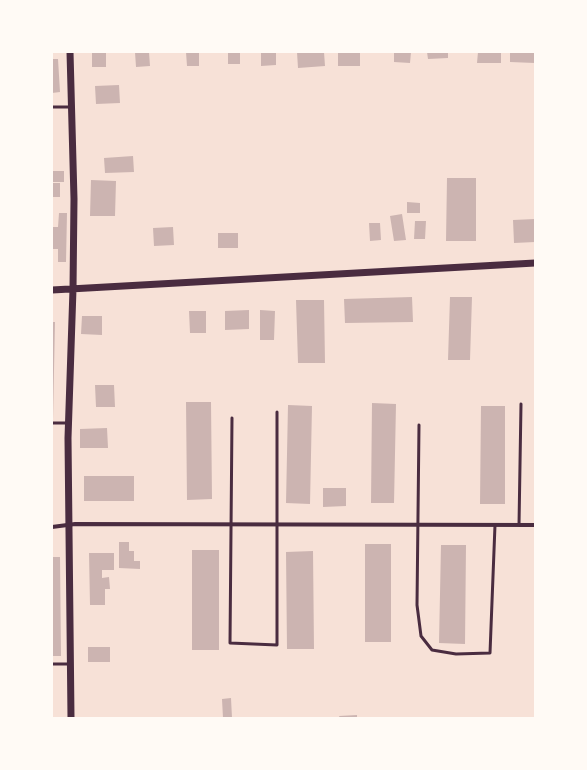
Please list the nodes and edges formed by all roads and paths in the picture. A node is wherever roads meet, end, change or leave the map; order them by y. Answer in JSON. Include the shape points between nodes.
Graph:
{"nodes":[{"id":1,"x":70,"y":52,"type":"edge"},
{"id":2,"x":52,"y":107,"type":"edge"},
{"id":3,"x":72,"y":107,"type":"junction"},
{"id":4,"x":535,"y":263,"type":"edge"},
{"id":5,"x":73,"y":289,"type":"junction"},
{"id":6,"x":52,"y":290,"type":"edge"},
{"id":7,"x":521,"y":404,"type":"dead end"},
{"id":8,"x":277,"y":412,"type":"dead end"},
{"id":9,"x":232,"y":418,"type":"dead end"},
{"id":10,"x":68,"y":423,"type":"junction"},
{"id":11,"x":52,"y":424,"type":"edge"},
{"id":12,"x":419,"y":425,"type":"dead end"},
{"id":13,"x":69,"y":525,"type":"junction"},
{"id":14,"x":231,"y":525,"type":"junction"},
{"id":15,"x":277,"y":525,"type":"junction"},
{"id":16,"x":417,"y":525,"type":"junction"},
{"id":17,"x":495,"y":525,"type":"junction"},
{"id":18,"x":519,"y":525,"type":"junction"},
{"id":19,"x":535,"y":525,"type":"edge"},
{"id":20,"x":52,"y":527,"type":"edge"},
{"id":21,"x":52,"y":664,"type":"edge"},
{"id":22,"x":71,"y":664,"type":"junction"},
{"id":23,"x":71,"y":718,"type":"edge"}],
"edges":[{"from":1,"to":3,"type":"street"},
{"from":2,"to":3,"type":"lane"},
{"from":3,"to":5,"type":"street"},
{"from":4,"to":5,"type":"street"},
{"from":5,"to":6,"type":"street"},
{"from":5,"to":10,"type":"street"},
{"from":7,"to":18,"type":"lane"},
{"from":8,"to":15,"type":"lane"},
{"from":9,"to":14,"type":"lane"},
{"from":10,"to":11,"type":"lane"},
{"from":10,"to":13,"type":"street"},
{"from":12,"to":16,"type":"lane"},
{"from":13,"to":14,"type":"street"},
{"from":13,"to":20,"type":"street"},
{"from":13,"to":22,"type":"street"},
{"from":14,"to":15,"type":"street"},
{"from":14,"to":15,"type":"lane","via":[[230,643],[277,645]]},
{"from":15,"to":16,"type":"street"},
{"from":16,"to":17,"type":"street"},
{"from":16,"to":17,"type":"lane","via":[[417,605],[422,636],[432,650],[456,654],[490,653]]},
{"from":17,"to":18,"type":"street"},
{"from":18,"to":19,"type":"street"},
{"from":21,"to":22,"type":"lane"},
{"from":22,"to":23,"type":"street"}]}
